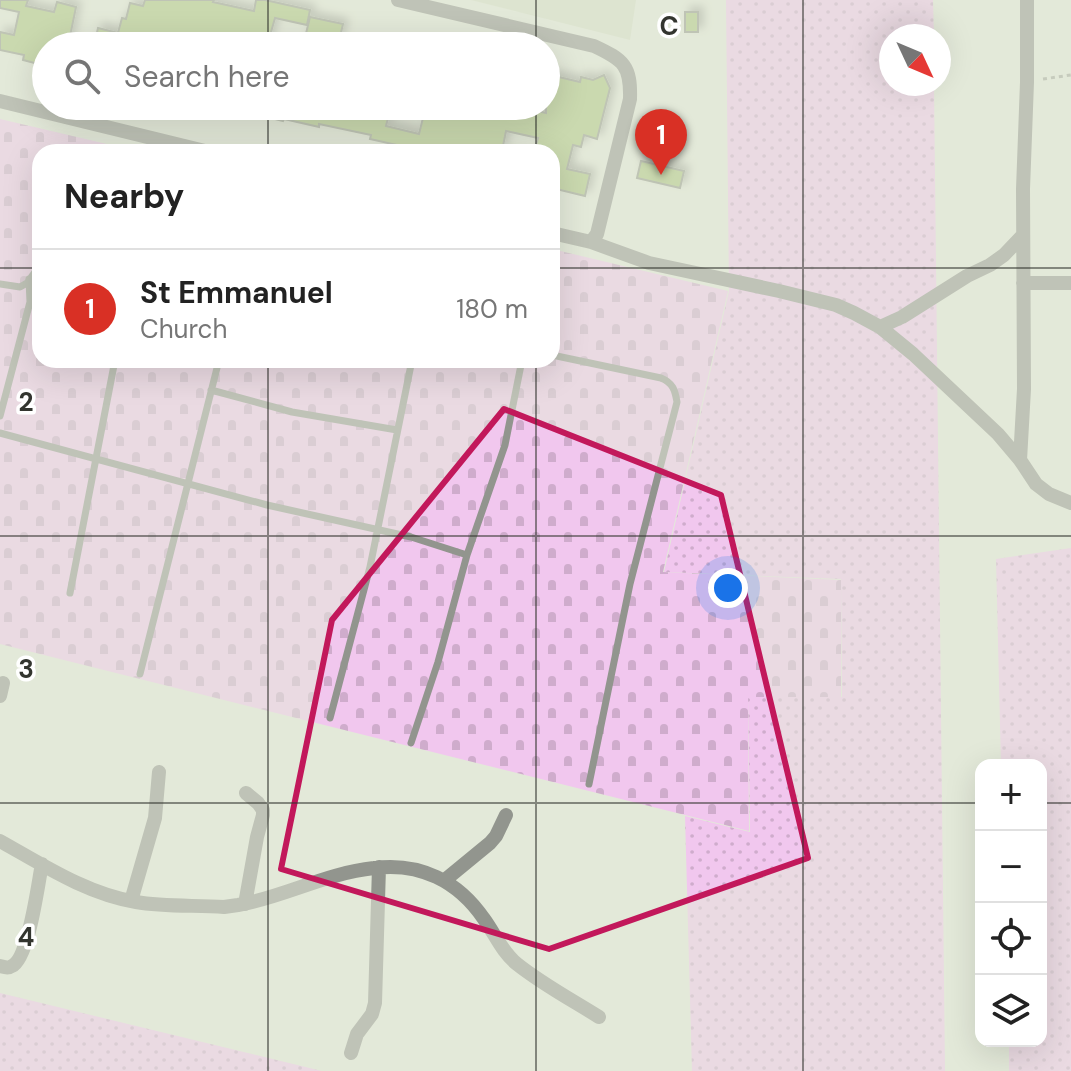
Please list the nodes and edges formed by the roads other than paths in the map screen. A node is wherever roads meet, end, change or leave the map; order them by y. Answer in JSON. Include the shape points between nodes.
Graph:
{"nodes":[{"id":1,"x":398,"y":0,"type":"edge"},
{"id":2,"x":1027,"y":0,"type":"edge"},
{"id":3,"x":534,"y":32,"type":"edge"},
{"id":4,"x":560,"y":38,"type":"edge"},
{"id":5,"x":0,"y":101,"type":"edge"},
{"id":6,"x":32,"y":109,"type":"edge"},
{"id":7,"x":78,"y":120,"type":"edge"},
{"id":8,"x":176,"y":144,"type":"edge"},
{"id":9,"x":560,"y":235,"type":"edge"},
{"id":10,"x":1023,"y":235,"type":"junction"},
{"id":11,"x":591,"y":242,"type":"junction"},
{"id":12,"x":32,"y":275,"type":"edge"},
{"id":13,"x":29,"y":279,"type":"junction"},
{"id":14,"x":1023,"y":283,"type":"junction"},
{"id":15,"x":1071,"y":283,"type":"edge"},
{"id":16,"x":0,"y":284,"type":"edge"},
{"id":17,"x":880,"y":327,"type":"junction"},
{"id":18,"x":560,"y":357,"type":"edge"},
{"id":19,"x":113,"y":368,"type":"edge"},
{"id":20,"x":217,"y":368,"type":"edge"},
{"id":21,"x":410,"y":368,"type":"edge"},
{"id":22,"x":520,"y":368,"type":"edge"},
{"id":23,"x":211,"y":390,"type":"junction"},
{"id":24,"x":0,"y":416,"type":"edge"},
{"id":25,"x":397,"y":430,"type":"junction"},
{"id":26,"x":0,"y":433,"type":"edge"},
{"id":27,"x":96,"y":458,"type":"junction"},
{"id":28,"x":1020,"y":460,"type":"junction"},
{"id":29,"x":188,"y":483,"type":"junction"},
{"id":30,"x":1071,"y":503,"type":"edge"},
{"id":31,"x":377,"y":529,"type":"junction"},
{"id":32,"x":467,"y":555,"type":"junction"},
{"id":33,"x":70,"y":593,"type":"dead end"},
{"id":34,"x":140,"y":674,"type":"dead end"},
{"id":35,"x":330,"y":718,"type":"dead end"},
{"id":36,"x":411,"y":743,"type":"dead end"},
{"id":37,"x":159,"y":772,"type":"dead end"},
{"id":38,"x":589,"y":784,"type":"dead end"},
{"id":39,"x":246,"y":793,"type":"dead end"},
{"id":40,"x":506,"y":815,"type":"dead end"},
{"id":41,"x":0,"y":841,"type":"edge"},
{"id":42,"x":42,"y":864,"type":"junction"},
{"id":43,"x":379,"y":867,"type":"junction"},
{"id":44,"x":445,"y":880,"type":"junction"},
{"id":45,"x":131,"y":901,"type":"junction"},
{"id":46,"x":245,"y":904,"type":"junction"},
{"id":47,"x":0,"y":966,"type":"edge"},
{"id":48,"x":599,"y":1017,"type":"dead end"},
{"id":49,"x":351,"y":1053,"type":"dead end"}],
"edges":[{"from":1,"to":3,"type":"street"},
{"from":2,"to":10,"type":"street"},
{"from":4,"to":11,"type":"street","via":[[594,46],[619,60],[630,79],[630,99]]},
{"from":5,"to":6,"type":"street"},
{"from":7,"to":8,"type":"street"},
{"from":9,"to":11,"type":"street"},
{"from":10,"to":14,"type":"street"},
{"from":10,"to":17,"type":"street","via":[[990,265]]},
{"from":11,"to":17,"type":"street","via":[[649,263],[836,305]]},
{"from":12,"to":13,"type":"lane"},
{"from":13,"to":16,"type":"lane","via":[[20,287]]},
{"from":13,"to":24,"type":"lane","via":[[30,302]]},
{"from":14,"to":15,"type":"street"},
{"from":14,"to":28,"type":"street"},
{"from":17,"to":28,"type":"street"},
{"from":18,"to":38,"type":"lane","via":[[661,378],[670,383],[677,402],[630,584]]},
{"from":19,"to":27,"type":"lane"},
{"from":20,"to":23,"type":"lane"},
{"from":21,"to":25,"type":"lane"},
{"from":22,"to":32,"type":"lane","via":[[505,445]]},
{"from":23,"to":25,"type":"lane","via":[[292,412]]},
{"from":23,"to":29,"type":"lane"},
{"from":25,"to":31,"type":"lane"},
{"from":26,"to":27,"type":"lane"},
{"from":27,"to":29,"type":"lane"},
{"from":27,"to":33,"type":"lane"},
{"from":28,"to":30,"type":"street","via":[[1036,484]]},
{"from":29,"to":31,"type":"lane"},
{"from":29,"to":34,"type":"lane"},
{"from":31,"to":32,"type":"lane"},
{"from":31,"to":35,"type":"lane"},
{"from":32,"to":36,"type":"lane"},
{"from":37,"to":45,"type":"street","via":[[155,818]]},
{"from":39,"to":46,"type":"street","via":[[263,815]]},
{"from":40,"to":44,"type":"street","via":[[490,843]]},
{"from":41,"to":42,"type":"street"},
{"from":42,"to":45,"type":"street"},
{"from":42,"to":47,"type":"street","via":[[25,944],[13,966]]},
{"from":43,"to":44,"type":"street"},
{"from":43,"to":46,"type":"street","via":[[336,874]]},
{"from":43,"to":49,"type":"street","via":[[375,1003]]},
{"from":44,"to":48,"type":"street","via":[[481,915],[516,963]]},
{"from":45,"to":46,"type":"street"}]}
